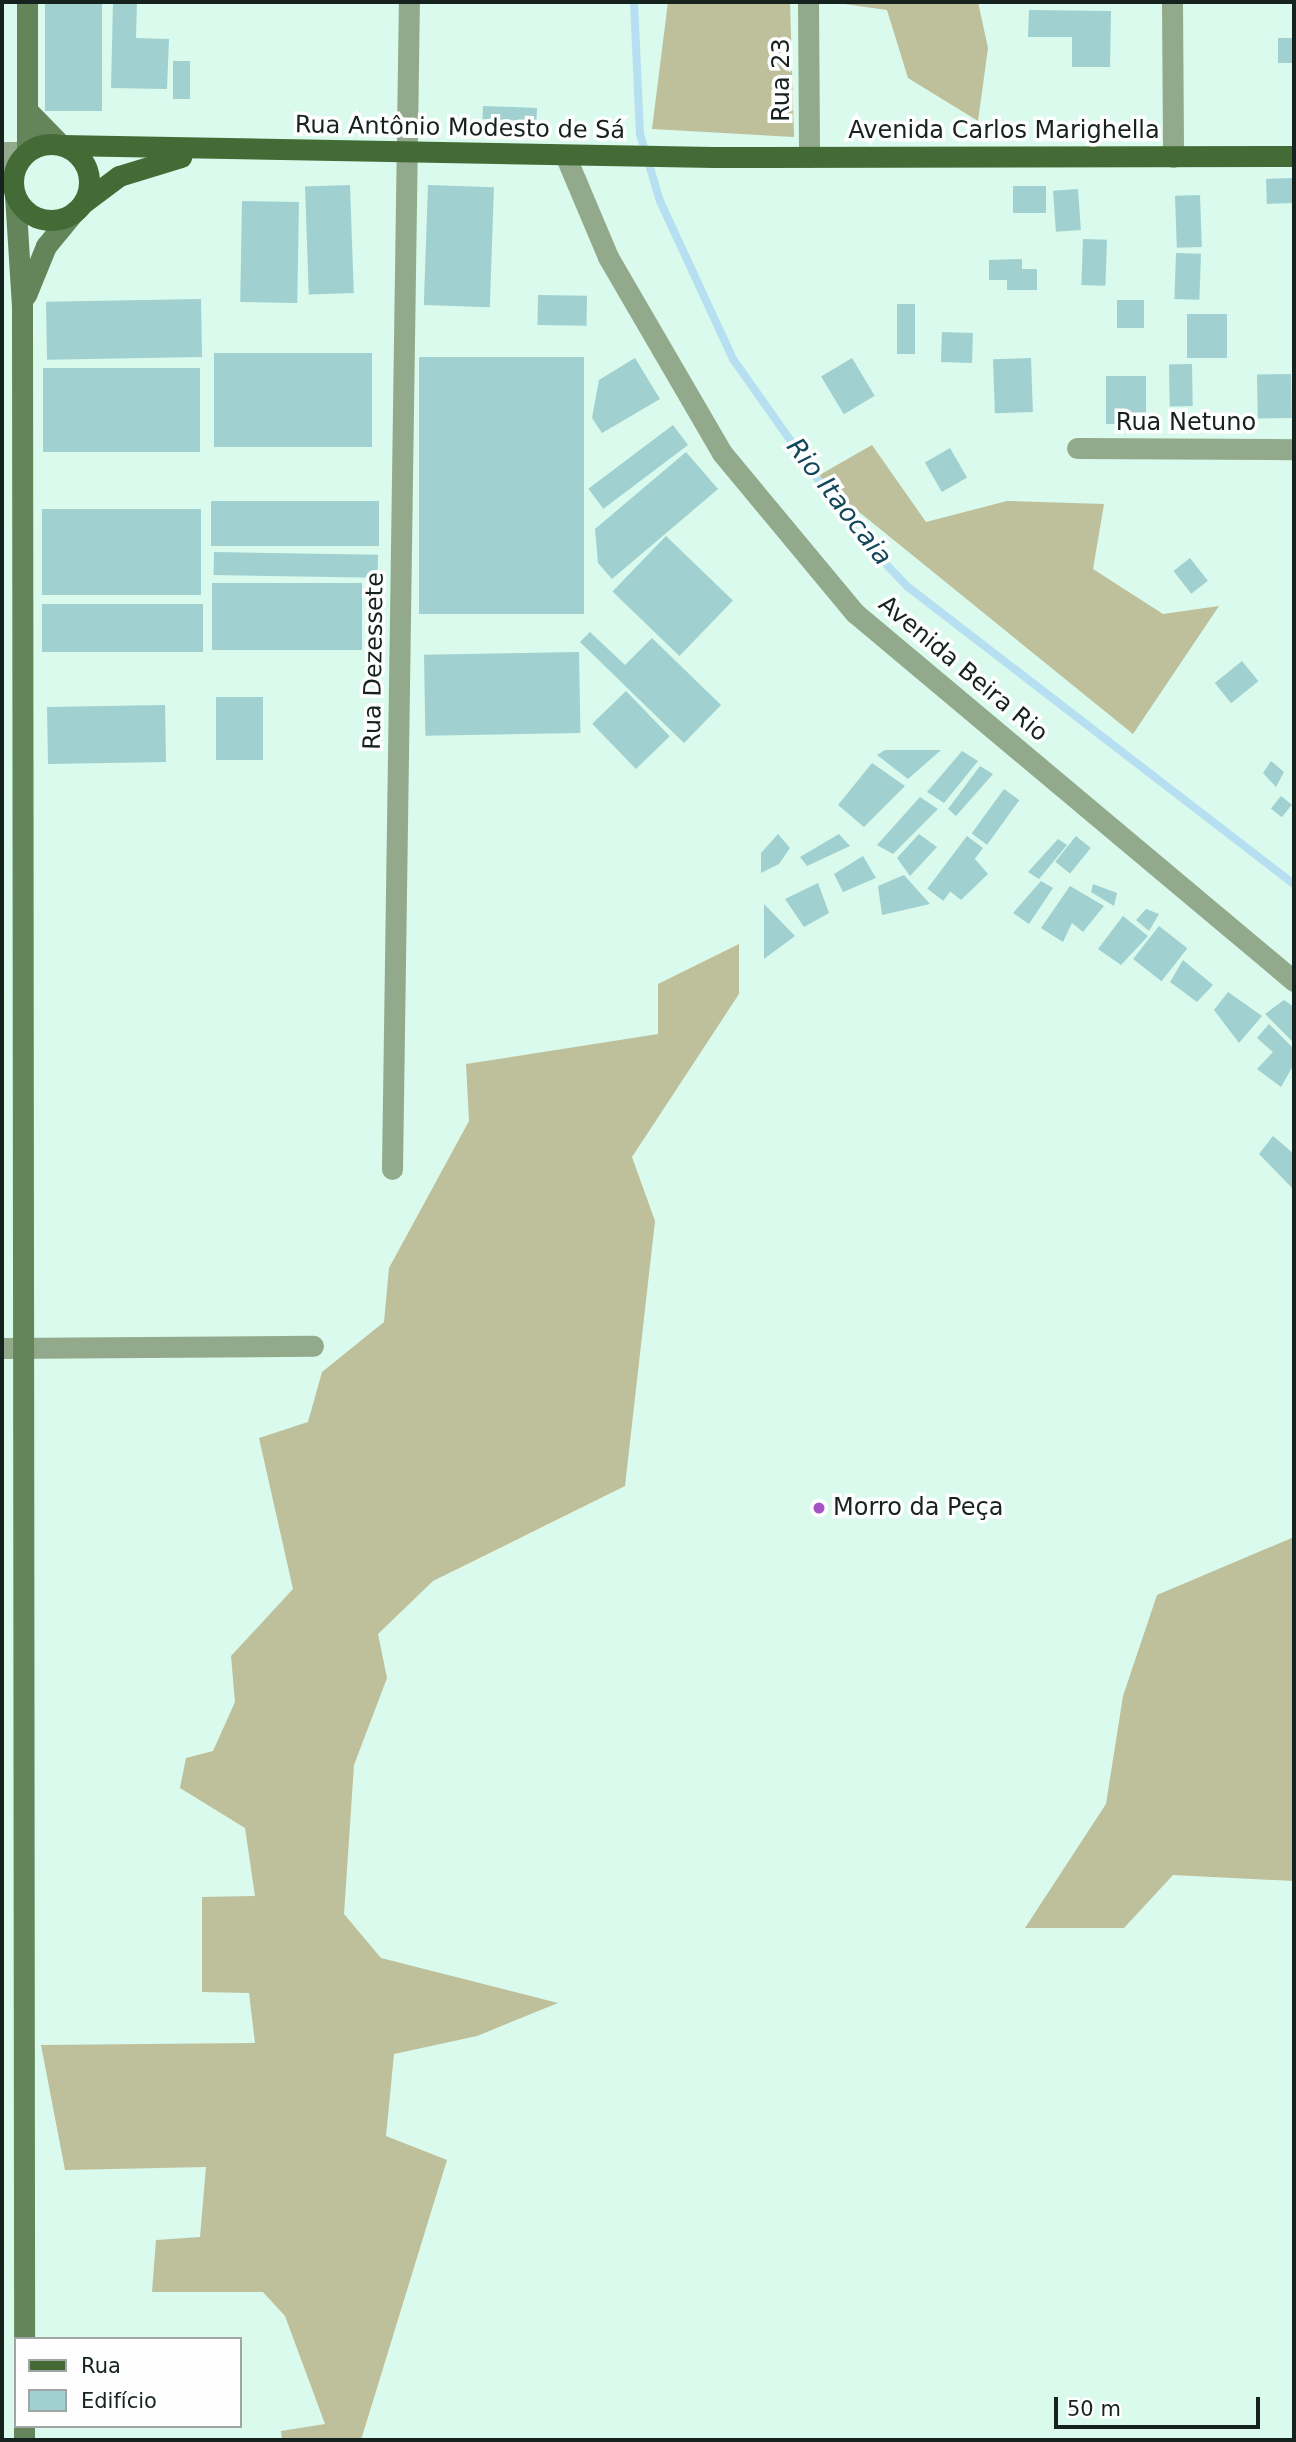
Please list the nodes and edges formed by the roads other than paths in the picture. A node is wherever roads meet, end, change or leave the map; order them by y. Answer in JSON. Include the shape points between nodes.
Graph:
{"nodes":[{"id":1,"x":27,"y":2,"type":"edge"},
{"id":2,"x":408,"y":2,"type":"edge"},
{"id":3,"x":808,"y":2,"type":"edge"},
{"id":4,"x":1172,"y":2,"type":"edge"},
{"id":5,"x":27,"y":110,"type":"junction"},
{"id":6,"x":61,"y":145,"type":"junction"},
{"id":7,"x":207,"y":151,"type":"junction"},
{"id":8,"x":2,"y":152,"type":"edge"},
{"id":9,"x":27,"y":152,"type":"junction"},
{"id":10,"x":409,"y":153,"type":"junction"},
{"id":11,"x":565,"y":155,"type":"junction"},
{"id":12,"x":1294,"y":156,"type":"edge"},
{"id":13,"x":713,"y":157,"type":"joint"},
{"id":14,"x":809,"y":157,"type":"junction"},
{"id":15,"x":1173,"y":157,"type":"junction"},
{"id":16,"x":10,"y":183,"type":"edge"},
{"id":17,"x":78,"y":208,"type":"junction"},
{"id":18,"x":22,"y":307,"type":"junction"},
{"id":19,"x":1077,"y":448,"type":"dead end"},
{"id":20,"x":1294,"y":449,"type":"edge"},
{"id":21,"x":1294,"y":981,"type":"edge"},
{"id":22,"x":392,"y":1169,"type":"dead end"},
{"id":23,"x":313,"y":1346,"type":"dead end"},
{"id":24,"x":12,"y":1348,"type":"edge"},
{"id":25,"x":24,"y":2337,"type":"edge"}],
"edges":[{"from":1,"to":5,"type":"main road"},
{"from":2,"to":10,"type":"street","name":"Rua Dezessete"},
{"from":3,"to":14,"type":"street","name":"Rua 23"},
{"from":4,"to":15,"type":"street"},
{"from":5,"to":6,"type":"main road"},
{"from":5,"to":9,"type":"main road"},
{"from":6,"to":7,"type":"main road","name":"Rua Antônio Modesto de Sá"},
{"from":6,"to":9,"type":"main road"},
{"from":6,"to":17,"type":"main road","via":[[87,169]]},
{"from":7,"to":10,"type":"main road","name":"Rua Antônio Modesto de Sá"},
{"from":7,"to":17,"type":"main road","name":"Rua Antônio Modesto de Sá","via":[[119,176]]},
{"from":8,"to":9,"type":"street"},
{"from":9,"to":16,"type":"main road"},
{"from":10,"to":11,"type":"main road","name":"Rua Antônio Modesto de Sá"},
{"from":10,"to":22,"type":"street","name":"Rua Dezessete"},
{"from":11,"to":13,"type":"main road","name":"Rua Antônio Modesto de Sá"},
{"from":11,"to":21,"type":"street","name":"Avenida Beira Rio","via":[[608,257],[722,453],[855,613]]},
{"from":12,"to":15,"type":"main road","name":"Avenida Carlos Marighella"},
{"from":13,"to":14,"type":"main road","name":"Avenida Carlos Marighella"},
{"from":14,"to":15,"type":"main road","name":"Avenida Carlos Marighella"},
{"from":16,"to":17,"type":"main road","via":[[40,219]]},
{"from":16,"to":18,"type":"main road"},
{"from":17,"to":18,"type":"main road","via":[[41,256]]},
{"from":18,"to":24,"type":"main road"},
{"from":19,"to":20,"type":"street","name":"Rua Netuno"},
{"from":23,"to":24,"type":"street"},
{"from":24,"to":25,"type":"main road"}]}
